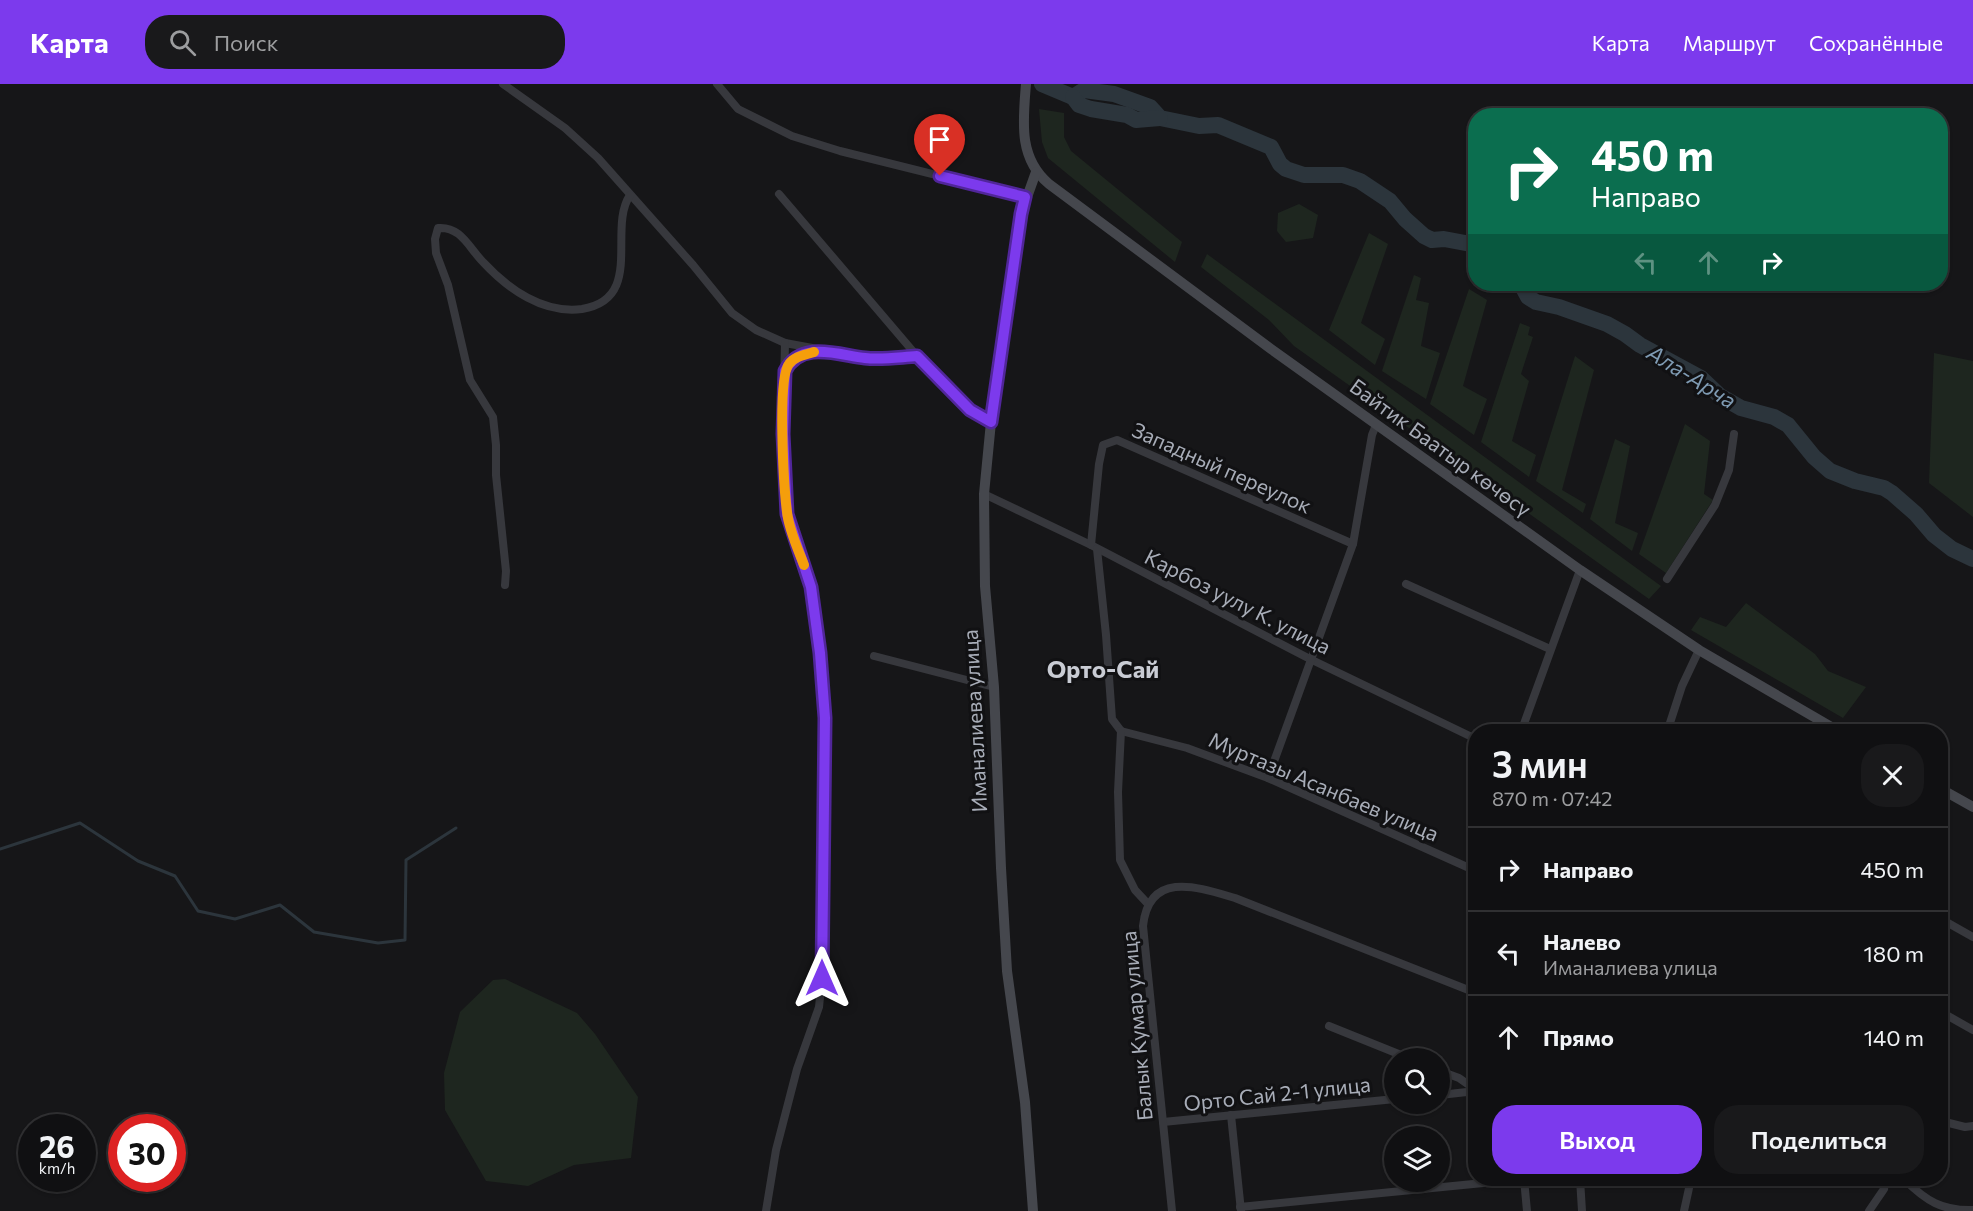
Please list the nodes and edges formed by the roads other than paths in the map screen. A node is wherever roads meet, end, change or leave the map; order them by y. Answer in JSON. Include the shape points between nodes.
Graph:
{"nodes":[{"id":1,"x":503,"y":84,"type":"edge"},
{"id":2,"x":717,"y":84,"type":"edge"},
{"id":3,"x":1026,"y":84,"type":"edge"},
{"id":4,"x":1036,"y":172,"type":"junction"},
{"id":5,"x":779,"y":194,"type":"dead end"},
{"id":6,"x":630,"y":195,"type":"junction"},
{"id":7,"x":1025,"y":197,"type":"junction"},
{"id":8,"x":785,"y":343,"type":"junction"},
{"id":9,"x":821,"y":350,"type":"junction"},
{"id":10,"x":917,"y":356,"type":"junction"},
{"id":11,"x":785,"y":371,"type":"junction"},
{"id":12,"x":991,"y":422,"type":"junction"},
{"id":13,"x":1376,"y":425,"type":"junction"},
{"id":14,"x":1734,"y":434,"type":"dead end"},
{"id":15,"x":984,"y":494,"type":"junction"},
{"id":16,"x":1353,"y":544,"type":"junction"},
{"id":17,"x":1094,"y":547,"type":"junction"},
{"id":18,"x":1580,"y":570,"type":"junction"},
{"id":19,"x":1667,"y":579,"type":"dead end"},
{"id":20,"x":1406,"y":584,"type":"dead end"},
{"id":21,"x":505,"y":585,"type":"dead end"},
{"id":22,"x":1550,"y":649,"type":"junction"},
{"id":23,"x":1699,"y":650,"type":"junction"},
{"id":24,"x":874,"y":656,"type":"dead end"},
{"id":25,"x":1310,"y":659,"type":"junction"},
{"id":26,"x":994,"y":687,"type":"junction"},
{"id":27,"x":1524,"y":724,"type":"edge"},
{"id":28,"x":1670,"y":724,"type":"edge"},
{"id":29,"x":1826,"y":724,"type":"edge"},
{"id":30,"x":1121,"y":731,"type":"junction"},
{"id":31,"x":1468,"y":735,"type":"edge"},
{"id":32,"x":1268,"y":778,"type":"junction"},
{"id":33,"x":1948,"y":793,"type":"edge"},
{"id":34,"x":1973,"y":807,"type":"edge"},
{"id":35,"x":1468,"y":867,"type":"edge"},
{"id":36,"x":1148,"y":904,"type":"junction"},
{"id":37,"x":1948,"y":923,"type":"edge"},
{"id":38,"x":1973,"y":937,"type":"edge"},
{"id":39,"x":1468,"y":990,"type":"edge"},
{"id":40,"x":1948,"y":1016,"type":"edge"},
{"id":41,"x":1329,"y":1026,"type":"dead end"},
{"id":42,"x":1973,"y":1030,"type":"edge"},
{"id":43,"x":1384,"y":1048,"type":"edge"},
{"id":44,"x":1450,"y":1075,"type":"edge"},
{"id":45,"x":1468,"y":1085,"type":"edge"},
{"id":46,"x":1468,"y":1092,"type":"edge"},
{"id":47,"x":1450,"y":1094,"type":"edge"},
{"id":48,"x":1384,"y":1100,"type":"edge"},
{"id":49,"x":1231,"y":1115,"type":"junction"},
{"id":50,"x":1163,"y":1122,"type":"junction"},
{"id":51,"x":1948,"y":1123,"type":"edge"},
{"id":52,"x":1973,"y":1126,"type":"edge"},
{"id":53,"x":1468,"y":1185,"type":"edge"},
{"id":54,"x":1525,"y":1186,"type":"edge"},
{"id":55,"x":1580,"y":1186,"type":"edge"},
{"id":56,"x":1689,"y":1186,"type":"edge"},
{"id":57,"x":1912,"y":1186,"type":"edge"},
{"id":58,"x":1884,"y":1189,"type":"dead end"},
{"id":59,"x":1240,"y":1209,"type":"edge"},
{"id":60,"x":1973,"y":1210,"type":"edge"},
{"id":61,"x":766,"y":1211,"type":"edge"},
{"id":62,"x":1033,"y":1211,"type":"edge"},
{"id":63,"x":1172,"y":1211,"type":"edge"},
{"id":64,"x":1527,"y":1211,"type":"edge"},
{"id":65,"x":1582,"y":1211,"type":"edge"},
{"id":66,"x":1684,"y":1211,"type":"edge"},
{"id":67,"x":1869,"y":1211,"type":"edge"}],
"edges":[{"from":1,"to":6,"type":"street","via":[[566,128]]},
{"from":2,"to":7,"type":"street","via":[[738,109],[792,136]]},
{"from":3,"to":4,"type":"main road","via":[[1024,136],[1026,153]]},
{"from":4,"to":7,"type":"main road","name":"Иманалиева улица"},
{"from":4,"to":13,"type":"main road","name":"Байтик Баатыр көчөсү"},
{"from":5,"to":10,"type":"street"},
{"from":6,"to":8,"type":"street","via":[[732,313]]},
{"from":6,"to":21,"type":"street","via":[[622,209],[622,255],[614,291],[592,307],[561,309],[537,303],[499,277],[454,230],[446,227],[435,232],[436,253],[448,285],[470,380],[493,417]]},
{"from":7,"to":12,"type":"main road","name":"Иманалиева улица"},
{"from":8,"to":9,"type":"street"},
{"from":8,"to":11,"type":"street"},
{"from":9,"to":10,"type":"street","via":[[867,358]]},
{"from":9,"to":11,"type":"street","via":[[797,357]]},
{"from":10,"to":12,"type":"street","via":[[970,410]]},
{"from":11,"to":61,"type":"street","via":[[787,514],[811,587],[825,718],[822,978],[819,1007],[797,1069],[776,1150]]},
{"from":12,"to":15,"type":"main road","name":"Иманалиева улица"},
{"from":13,"to":16,"type":"street"},
{"from":13,"to":18,"type":"main road","name":"Байтик Баатыр көчөсү"},
{"from":14,"to":19,"type":"street","via":[[1729,470],[1715,506]]},
{"from":15,"to":17,"type":"street","name":"Карбоз уулу К. улица"},
{"from":15,"to":26,"type":"main road","name":"Иманалиева улица","via":[[985,586]]},
{"from":16,"to":17,"type":"street","name":"Западный переулок","via":[[1117,440],[1103,445]]},
{"from":16,"to":25,"type":"street"},
{"from":17,"to":25,"type":"street","name":"Карбоз уулу К. улица"},
{"from":17,"to":30,"type":"street","via":[[1112,719]]},
{"from":18,"to":22,"type":"street"},
{"from":18,"to":23,"type":"main road","name":"Байтик Баатыр көчөсү"},
{"from":20,"to":22,"type":"street"},
{"from":22,"to":27,"type":"street"},
{"from":23,"to":28,"type":"street"},
{"from":23,"to":29,"type":"main road","name":"Байтик Баатыр көчөсү"},
{"from":24,"to":26,"type":"street"},
{"from":25,"to":31,"type":"street","name":"Карбоз уулу К. улица"},
{"from":25,"to":32,"type":"street"},
{"from":26,"to":62,"type":"main road","name":"Иманалиева улица","via":[[1007,971],[1025,1102]]},
{"from":30,"to":32,"type":"street","name":"Муртазы Асанбаев улица","via":[[1187,748]]},
{"from":30,"to":36,"type":"street","via":[[1120,860],[1135,890]]},
{"from":32,"to":35,"type":"street","name":"Муртазы Асанбаев улица"},
{"from":33,"to":34,"type":"main road"},
{"from":36,"to":39,"type":"street","name":"Балык Кумар улица","via":[[1156,894],[1174,886],[1204,889]]},
{"from":36,"to":50,"type":"street","name":"Балык Кумар улица","via":[[1143,926]]},
{"from":37,"to":38,"type":"street"},
{"from":40,"to":42,"type":"street"},
{"from":41,"to":43,"type":"street"},
{"from":44,"to":45,"type":"street"},
{"from":46,"to":47,"type":"street"},
{"from":48,"to":49,"type":"street","name":"Орто Сай 2-1 улица"},
{"from":49,"to":50,"type":"street","name":"Орто Сай 2-1 улица"},
{"from":49,"to":59,"type":"street"},
{"from":50,"to":63,"type":"street","name":"Балык Кумар улица"},
{"from":51,"to":52,"type":"street"},
{"from":53,"to":59,"type":"street"},
{"from":54,"to":64,"type":"street"},
{"from":55,"to":65,"type":"street"},
{"from":56,"to":66,"type":"street"},
{"from":57,"to":60,"type":"street","via":[[1941,1207]]},
{"from":58,"to":67,"type":"street"}]}
